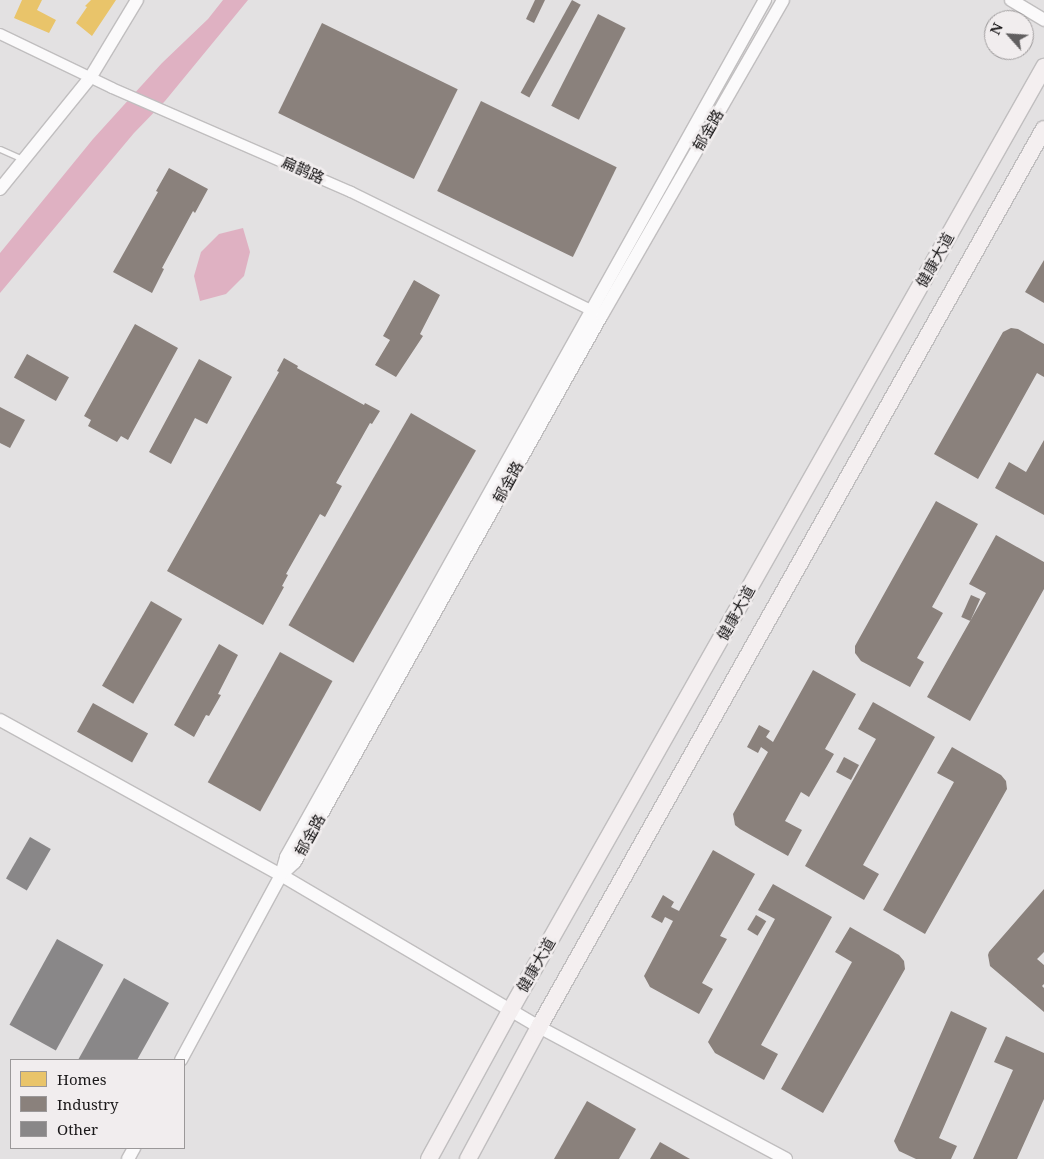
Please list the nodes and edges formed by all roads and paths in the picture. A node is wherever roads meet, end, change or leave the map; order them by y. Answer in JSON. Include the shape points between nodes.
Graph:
{"nodes":[{"id":1,"x":138,"y":0,"type":"edge"},
{"id":2,"x":766,"y":0,"type":"edge"},
{"id":3,"x":783,"y":0,"type":"edge"},
{"id":4,"x":1011,"y":0,"type":"edge"},
{"id":5,"x":1044,"y":20,"type":"edge"},
{"id":6,"x":0,"y":34,"type":"edge"},
{"id":7,"x":1044,"y":67,"type":"edge"},
{"id":8,"x":90,"y":78,"type":"junction"},
{"id":9,"x":1044,"y":129,"type":"edge"},
{"id":10,"x":0,"y":149,"type":"edge"},
{"id":11,"x":23,"y":160,"type":"junction"},
{"id":12,"x":0,"y":189,"type":"edge"},
{"id":13,"x":597,"y":313,"type":"junction"},
{"id":14,"x":0,"y":720,"type":"edge"},
{"id":15,"x":281,"y":875,"type":"junction"},
{"id":16,"x":510,"y":1011,"type":"junction"},
{"id":17,"x":539,"y":1027,"type":"junction"},
{"id":18,"x":182,"y":1059,"type":"edge"},
{"id":19,"x":429,"y":1159,"type":"edge"},
{"id":20,"x":468,"y":1159,"type":"edge"},
{"id":21,"x":786,"y":1159,"type":"edge"}],
"edges":[{"from":1,"to":8,"type":"street"},
{"from":2,"to":13,"type":"street","name":"郁金路"},
{"from":3,"to":13,"type":"street","name":"郁金路"},
{"from":4,"to":5,"type":"street"},
{"from":6,"to":8,"type":"street","name":"扁鹊路"},
{"from":7,"to":16,"type":"main road","name":"健康大道"},
{"from":8,"to":11,"type":"street"},
{"from":8,"to":13,"type":"street","name":"扁鹊路","via":[[351,192]]},
{"from":9,"to":17,"type":"main road","name":"健康大道"},
{"from":10,"to":11,"type":"lane"},
{"from":11,"to":12,"type":"street"},
{"from":13,"to":15,"type":"street","name":"郁金路","via":[[295,862]]},
{"from":14,"to":15,"type":"street"},
{"from":15,"to":16,"type":"street"},
{"from":15,"to":18,"type":"street","name":"郁金路"},
{"from":16,"to":17,"type":"street"},
{"from":16,"to":19,"type":"main road","name":"健康大道"},
{"from":17,"to":20,"type":"main road","name":"健康大道"},
{"from":17,"to":21,"type":"street"}]}
